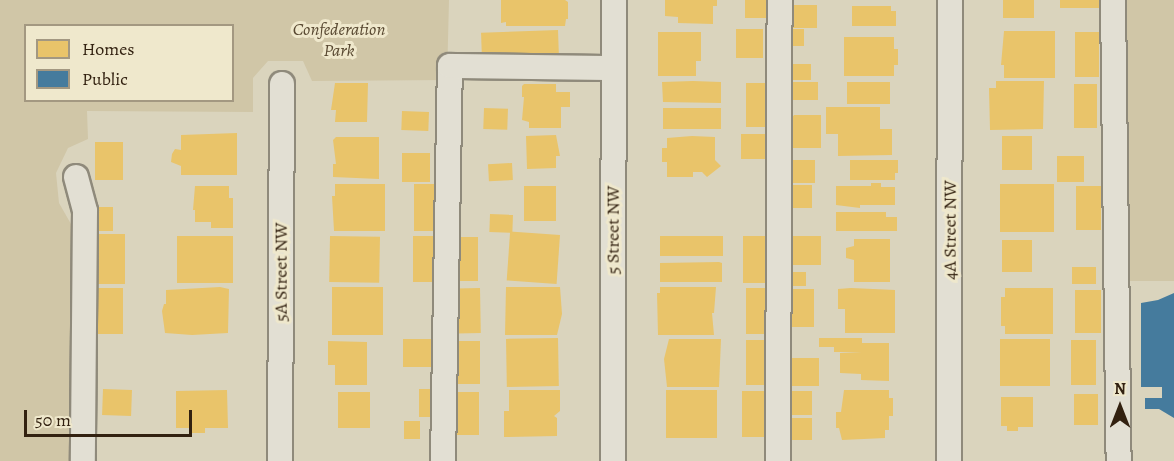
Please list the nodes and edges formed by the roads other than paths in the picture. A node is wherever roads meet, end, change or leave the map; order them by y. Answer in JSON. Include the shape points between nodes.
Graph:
{"nodes":[{"id":1,"x":614,"y":0,"type":"edge"},
{"id":2,"x":780,"y":0,"type":"edge"},
{"id":3,"x":950,"y":0,"type":"edge"},
{"id":4,"x":1113,"y":0,"type":"edge"},
{"id":5,"x":614,"y":68,"type":"junction"},
{"id":6,"x":282,"y":84,"type":"dead end"},
{"id":7,"x":76,"y":177,"type":"dead end"},
{"id":8,"x":83,"y":461,"type":"edge"},
{"id":9,"x":280,"y":461,"type":"edge"},
{"id":10,"x":443,"y":461,"type":"edge"},
{"id":11,"x":613,"y":461,"type":"edge"},
{"id":12,"x":778,"y":461,"type":"edge"},
{"id":13,"x":949,"y":461,"type":"edge"},
{"id":14,"x":1119,"y":461,"type":"edge"}],
"edges":[{"from":1,"to":5,"type":"street","name":"5 Street NW"},
{"from":2,"to":12,"type":"street"},
{"from":3,"to":13,"type":"street","name":"4A Street NW"},
{"from":4,"to":14,"type":"street"},
{"from":5,"to":10,"type":"street","via":[[450,66]]},
{"from":5,"to":11,"type":"street","name":"5 Street NW"},
{"from":6,"to":9,"type":"street","name":"5A Street NW"},
{"from":7,"to":8,"type":"street","via":[[85,211]]}]}
